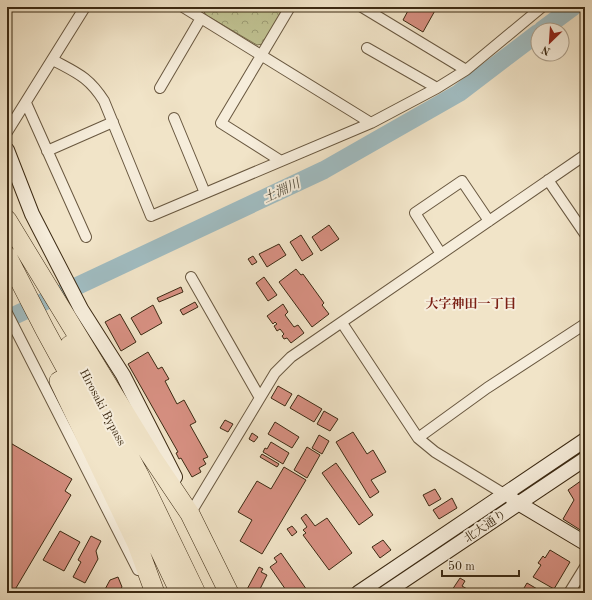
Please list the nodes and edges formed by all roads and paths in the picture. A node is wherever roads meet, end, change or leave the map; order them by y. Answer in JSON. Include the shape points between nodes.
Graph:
{"nodes":[{"id":1,"x":85,"y":7,"type":"edge"},
{"id":2,"x":183,"y":7,"type":"edge"},
{"id":3,"x":290,"y":7,"type":"edge"},
{"id":4,"x":362,"y":7,"type":"edge"},
{"id":5,"x":542,"y":7,"type":"edge"},
{"id":6,"x":201,"y":18,"type":"junction"},
{"id":7,"x":367,"y":48,"type":"dead end"},
{"id":8,"x":262,"y":55,"type":"junction"},
{"id":9,"x":53,"y":60,"type":"junction"},
{"id":10,"x":466,"y":70,"type":"junction"},
{"id":11,"x":160,"y":88,"type":"dead end"},
{"id":12,"x":436,"y":88,"type":"junction"},
{"id":13,"x":26,"y":103,"type":"junction"},
{"id":14,"x":174,"y":118,"type":"dead end"},
{"id":15,"x":113,"y":122,"type":"junction"},
{"id":16,"x":372,"y":123,"type":"junction"},
{"id":17,"x":7,"y":132,"type":"edge"},
{"id":18,"x":7,"y":150,"type":"edge"},
{"id":19,"x":47,"y":151,"type":"junction"},
{"id":20,"x":585,"y":155,"type":"edge"},
{"id":21,"x":282,"y":161,"type":"junction"},
{"id":22,"x":548,"y":180,"type":"junction"},
{"id":23,"x":205,"y":193,"type":"junction"},
{"id":24,"x":7,"y":221,"type":"edge"},
{"id":25,"x":489,"y":221,"type":"junction"},
{"id":26,"x":585,"y":234,"type":"edge"},
{"id":27,"x":86,"y":237,"type":"dead end"},
{"id":28,"x":441,"y":254,"type":"junction"},
{"id":29,"x":7,"y":256,"type":"edge"},
{"id":30,"x":191,"y":277,"type":"dead end"},
{"id":31,"x":22,"y":278,"type":"edge"},
{"id":32,"x":7,"y":313,"type":"edge"},
{"id":33,"x":342,"y":323,"type":"junction"},
{"id":34,"x":585,"y":324,"type":"edge"},
{"id":35,"x":52,"y":327,"type":"junction"},
{"id":36,"x":260,"y":398,"type":"junction"},
{"id":37,"x":418,"y":438,"type":"junction"},
{"id":38,"x":585,"y":440,"type":"edge"},
{"id":39,"x":585,"y":459,"type":"edge"},
{"id":40,"x":504,"y":494,"type":"junction"},
{"id":41,"x":519,"y":503,"type":"junction"},
{"id":42,"x":190,"y":514,"type":"junction"},
{"id":43,"x":585,"y":543,"type":"edge"},
{"id":44,"x":585,"y":567,"type":"edge"},
{"id":45,"x":149,"y":593,"type":"edge"},
{"id":46,"x":155,"y":593,"type":"edge"},
{"id":47,"x":180,"y":593,"type":"edge"},
{"id":48,"x":196,"y":593,"type":"edge"},
{"id":49,"x":229,"y":593,"type":"edge"},
{"id":50,"x":358,"y":593,"type":"edge"},
{"id":51,"x":386,"y":593,"type":"edge"},
{"id":52,"x":570,"y":593,"type":"edge"}],
"edges":[{"from":1,"to":9,"type":"street"},
{"from":2,"to":6,"type":"street"},
{"from":3,"to":8,"type":"street"},
{"from":4,"to":10,"type":"street"},
{"from":5,"to":10,"type":"street"},
{"from":6,"to":8,"type":"street"},
{"from":6,"to":11,"type":"street"},
{"from":7,"to":12,"type":"street"},
{"from":8,"to":16,"type":"street"},
{"from":8,"to":21,"type":"street","via":[[221,123]]},
{"from":9,"to":13,"type":"street"},
{"from":9,"to":15,"type":"street","via":[[84,77],[97,90]]},
{"from":10,"to":12,"type":"street"},
{"from":12,"to":16,"type":"street"},
{"from":13,"to":17,"type":"street"},
{"from":13,"to":19,"type":"street"},
{"from":14,"to":23,"type":"street"},
{"from":15,"to":19,"type":"street"},
{"from":15,"to":23,"type":"street","via":[[151,216]]},
{"from":16,"to":21,"type":"street"},
{"from":18,"to":35,"type":"street","via":[[32,214],[57,262]]},
{"from":19,"to":27,"type":"street"},
{"from":20,"to":22,"type":"street"},
{"from":21,"to":23,"type":"street"},
{"from":22,"to":25,"type":"street"},
{"from":22,"to":26,"type":"street"},
{"from":24,"to":31,"type":"highway"},
{"from":25,"to":28,"type":"street"},
{"from":25,"to":28,"type":"street","via":[[462,181],[414,213]]},
{"from":28,"to":33,"type":"street"},
{"from":29,"to":31,"type":"highway"},
{"from":30,"to":36,"type":"street"},
{"from":31,"to":35,"type":"highway"},
{"from":31,"to":35,"type":"highway"},
{"from":32,"to":35,"type":"street"},
{"from":33,"to":36,"type":"street","via":[[291,357],[275,373]]},
{"from":33,"to":37,"type":"street"},
{"from":34,"to":37,"type":"street","via":[[487,388]]},
{"from":35,"to":42,"type":"highway","via":[[151,456]]},
{"from":35,"to":45,"type":"street","via":[[121,534]]},
{"from":35,"to":46,"type":"highway"},
{"from":35,"to":47,"type":"highway","name":"Hirosaki Bypass"},
{"from":35,"to":48,"type":"highway","name":"Hirosaki Bypass","via":[[139,475]]},
{"from":36,"to":42,"type":"street"},
{"from":37,"to":40,"type":"street","via":[[435,452]]},
{"from":38,"to":40,"type":"street"},
{"from":39,"to":41,"type":"street","name":"北大通り"},
{"from":40,"to":41,"type":"street"},
{"from":40,"to":50,"type":"street"},
{"from":41,"to":43,"type":"street"},
{"from":41,"to":51,"type":"street","name":"北大通り"},
{"from":42,"to":49,"type":"highway"},
{"from":44,"to":52,"type":"street"}]}
